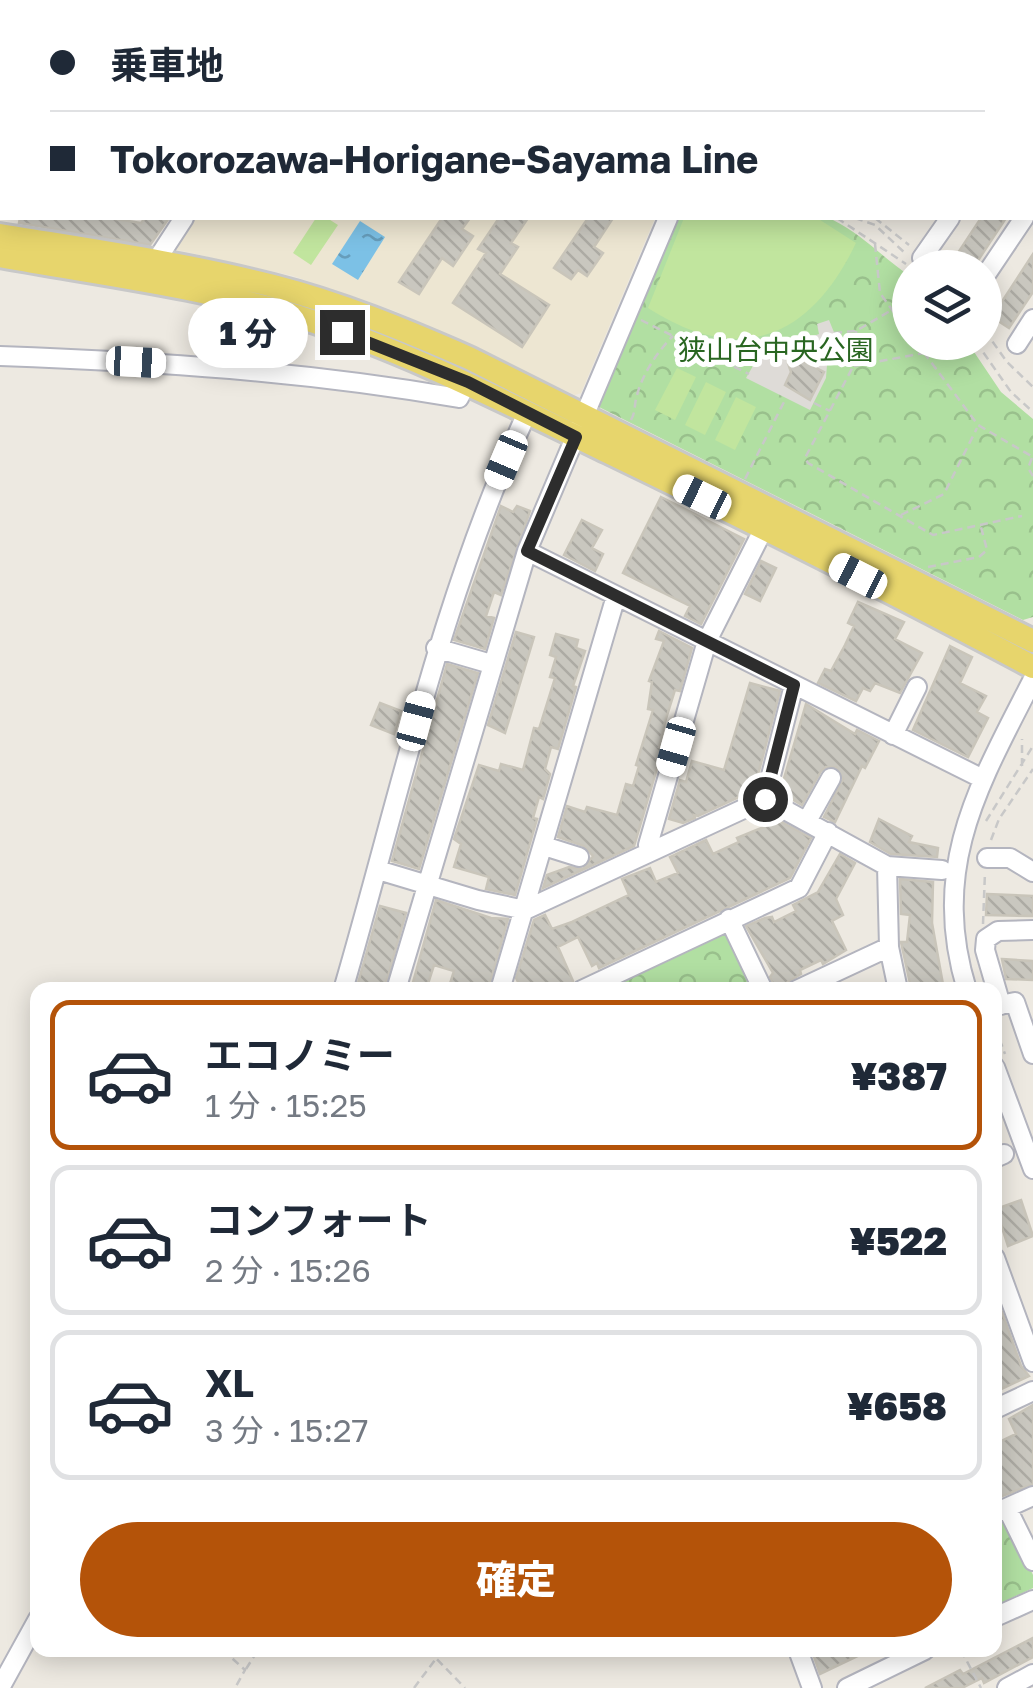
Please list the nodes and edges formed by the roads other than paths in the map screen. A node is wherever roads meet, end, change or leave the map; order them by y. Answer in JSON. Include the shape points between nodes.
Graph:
{"nodes":[{"id":1,"x":183,"y":220,"type":"edge"},
{"id":2,"x":667,"y":220,"type":"edge"},
{"id":3,"x":949,"y":220,"type":"edge"},
{"id":4,"x":1023,"y":220,"type":"edge"},
{"id":5,"x":0,"y":235,"type":"edge"},
{"id":6,"x":926,"y":250,"type":"edge"},
{"id":7,"x":1002,"y":251,"type":"edge"},
{"id":8,"x":0,"y":256,"type":"edge"},
{"id":9,"x":156,"y":261,"type":"junction"},
{"id":10,"x":1033,"y":320,"type":"edge"},
{"id":11,"x":1017,"y":344,"type":"dead end"},
{"id":12,"x":0,"y":356,"type":"edge"},
{"id":13,"x":468,"y":382,"type":"junction"},
{"id":14,"x":528,"y":412,"type":"junction"},
{"id":15,"x":580,"y":426,"type":"junction"},
{"id":16,"x":764,"y":528,"type":"junction"},
{"id":17,"x":527,"y":551,"type":"junction"},
{"id":18,"x":616,"y":596,"type":"junction"},
{"id":19,"x":707,"y":641,"type":"junction"},
{"id":20,"x":1033,"y":641,"type":"edge"},
{"id":21,"x":436,"y":648,"type":"junction"},
{"id":22,"x":491,"y":664,"type":"junction"},
{"id":23,"x":1033,"y":667,"type":"edge"},
{"id":24,"x":1033,"y":679,"type":"edge"},
{"id":25,"x":794,"y":685,"type":"junction"},
{"id":26,"x":917,"y":687,"type":"dead end"},
{"id":27,"x":893,"y":734,"type":"junction"},
{"id":28,"x":831,"y":778,"type":"dead end"},
{"id":29,"x":981,"y":778,"type":"junction"},
{"id":30,"x":765,"y":799,"type":"junction"},
{"id":31,"x":808,"y":821,"type":"junction"},
{"id":32,"x":828,"y":832,"type":"junction"},
{"id":33,"x":544,"y":846,"type":"junction"},
{"id":34,"x":648,"y":852,"type":"junction"},
{"id":35,"x":580,"y":857,"type":"dead end"},
{"id":36,"x":987,"y":858,"type":"road end"},
{"id":37,"x":887,"y":866,"type":"junction"},
{"id":38,"x":378,"y":870,"type":"junction"},
{"id":39,"x":942,"y":870,"type":"dead end"},
{"id":40,"x":1033,"y":872,"type":"edge"},
{"id":41,"x":428,"y":884,"type":"junction"},
{"id":42,"x":525,"y":910,"type":"junction"},
{"id":43,"x":729,"y":918,"type":"junction"},
{"id":44,"x":1033,"y":930,"type":"edge"},
{"id":45,"x":889,"y":947,"type":"junction"},
{"id":46,"x":345,"y":982,"type":"edge"},
{"id":47,"x":398,"y":982,"type":"edge"},
{"id":48,"x":502,"y":982,"type":"edge"},
{"id":49,"x":598,"y":982,"type":"edge"},
{"id":50,"x":758,"y":982,"type":"edge"},
{"id":51,"x":813,"y":982,"type":"edge"},
{"id":52,"x":896,"y":982,"type":"edge"},
{"id":53,"x":965,"y":982,"type":"edge"},
{"id":54,"x":1000,"y":982,"type":"edge"},
{"id":55,"x":1011,"y":1004,"type":"edge"},
{"id":56,"x":1033,"y":1054,"type":"edge"},
{"id":57,"x":1002,"y":1086,"type":"edge"},
{"id":58,"x":1033,"y":1168,"type":"edge"},
{"id":59,"x":1002,"y":1304,"type":"edge"},
{"id":60,"x":1033,"y":1362,"type":"edge"},
{"id":61,"x":1033,"y":1391,"type":"edge"},
{"id":62,"x":1002,"y":1406,"type":"edge"},
{"id":63,"x":1033,"y":1496,"type":"edge"},
{"id":64,"x":1002,"y":1510,"type":"edge"},
{"id":65,"x":1002,"y":1512,"type":"edge"},
{"id":66,"x":1033,"y":1562,"type":"edge"},
{"id":67,"x":1033,"y":1600,"type":"edge"},
{"id":68,"x":1002,"y":1614,"type":"edge"},
{"id":69,"x":30,"y":1634,"type":"edge"},
{"id":70,"x":801,"y":1657,"type":"edge"},
{"id":71,"x":893,"y":1657,"type":"edge"},
{"id":72,"x":1033,"y":1674,"type":"edge"},
{"id":73,"x":0,"y":1688,"type":"edge"},
{"id":74,"x":812,"y":1688,"type":"edge"},
{"id":75,"x":847,"y":1688,"type":"edge"},
{"id":76,"x":1007,"y":1688,"type":"edge"}],
"edges":[{"from":1,"to":9,"type":"street"},
{"from":2,"to":15,"type":"street"},
{"from":3,"to":6,"type":"street"},
{"from":4,"to":7,"type":"street"},
{"from":5,"to":9,"type":"main road"},
{"from":8,"to":13,"type":"main road","via":[[260,306]]},
{"from":9,"to":15,"type":"main road","via":[[346,309],[468,358]]},
{"from":10,"to":11,"type":"street"},
{"from":12,"to":13,"type":"street","via":[[281,372],[460,398]]},
{"from":13,"to":14,"type":"main road"},
{"from":14,"to":15,"type":"main road"},
{"from":14,"to":21,"type":"street"},
{"from":15,"to":16,"type":"main road"},
{"from":15,"to":17,"type":"street"},
{"from":15,"to":20,"type":"main road","via":[[824,526]]},
{"from":16,"to":19,"type":"street"},
{"from":16,"to":23,"type":"main road"},
{"from":17,"to":18,"type":"street"},
{"from":17,"to":22,"type":"street"},
{"from":18,"to":19,"type":"street"},
{"from":18,"to":33,"type":"street"},
{"from":19,"to":25,"type":"street"},
{"from":19,"to":34,"type":"street"},
{"from":21,"to":22,"type":"street"},
{"from":21,"to":38,"type":"street"},
{"from":22,"to":41,"type":"street"},
{"from":24,"to":29,"type":"street"},
{"from":25,"to":27,"type":"street"},
{"from":25,"to":30,"type":"street"},
{"from":26,"to":27,"type":"street"},
{"from":27,"to":29,"type":"street"},
{"from":28,"to":31,"type":"street"},
{"from":29,"to":53,"type":"street","via":[[960,847],[954,902]]},
{"from":30,"to":31,"type":"street"},
{"from":30,"to":34,"type":"street"},
{"from":31,"to":32,"type":"street"},
{"from":32,"to":37,"type":"street"},
{"from":32,"to":43,"type":"street","via":[[799,888]]},
{"from":33,"to":35,"type":"street"},
{"from":33,"to":42,"type":"street"},
{"from":34,"to":42,"type":"street"},
{"from":36,"to":40,"type":"street","via":[[1010,858]]},
{"from":37,"to":39,"type":"street"},
{"from":37,"to":45,"type":"street"},
{"from":38,"to":41,"type":"street"},
{"from":38,"to":46,"type":"street"},
{"from":41,"to":42,"type":"street"},
{"from":41,"to":47,"type":"street"},
{"from":42,"to":48,"type":"street"},
{"from":43,"to":49,"type":"street"},
{"from":43,"to":50,"type":"street"},
{"from":44,"to":54,"type":"street","via":[[988,935],[984,950]]},
{"from":45,"to":51,"type":"street"},
{"from":45,"to":52,"type":"street"},
{"from":55,"to":56,"type":"street"},
{"from":57,"to":58,"type":"street"},
{"from":59,"to":60,"type":"street"},
{"from":61,"to":62,"type":"street"},
{"from":63,"to":64,"type":"street"},
{"from":65,"to":66,"type":"street"},
{"from":67,"to":68,"type":"street"},
{"from":69,"to":73,"type":"street"},
{"from":70,"to":74,"type":"street"},
{"from":71,"to":75,"type":"street"},
{"from":72,"to":76,"type":"street"}]}
